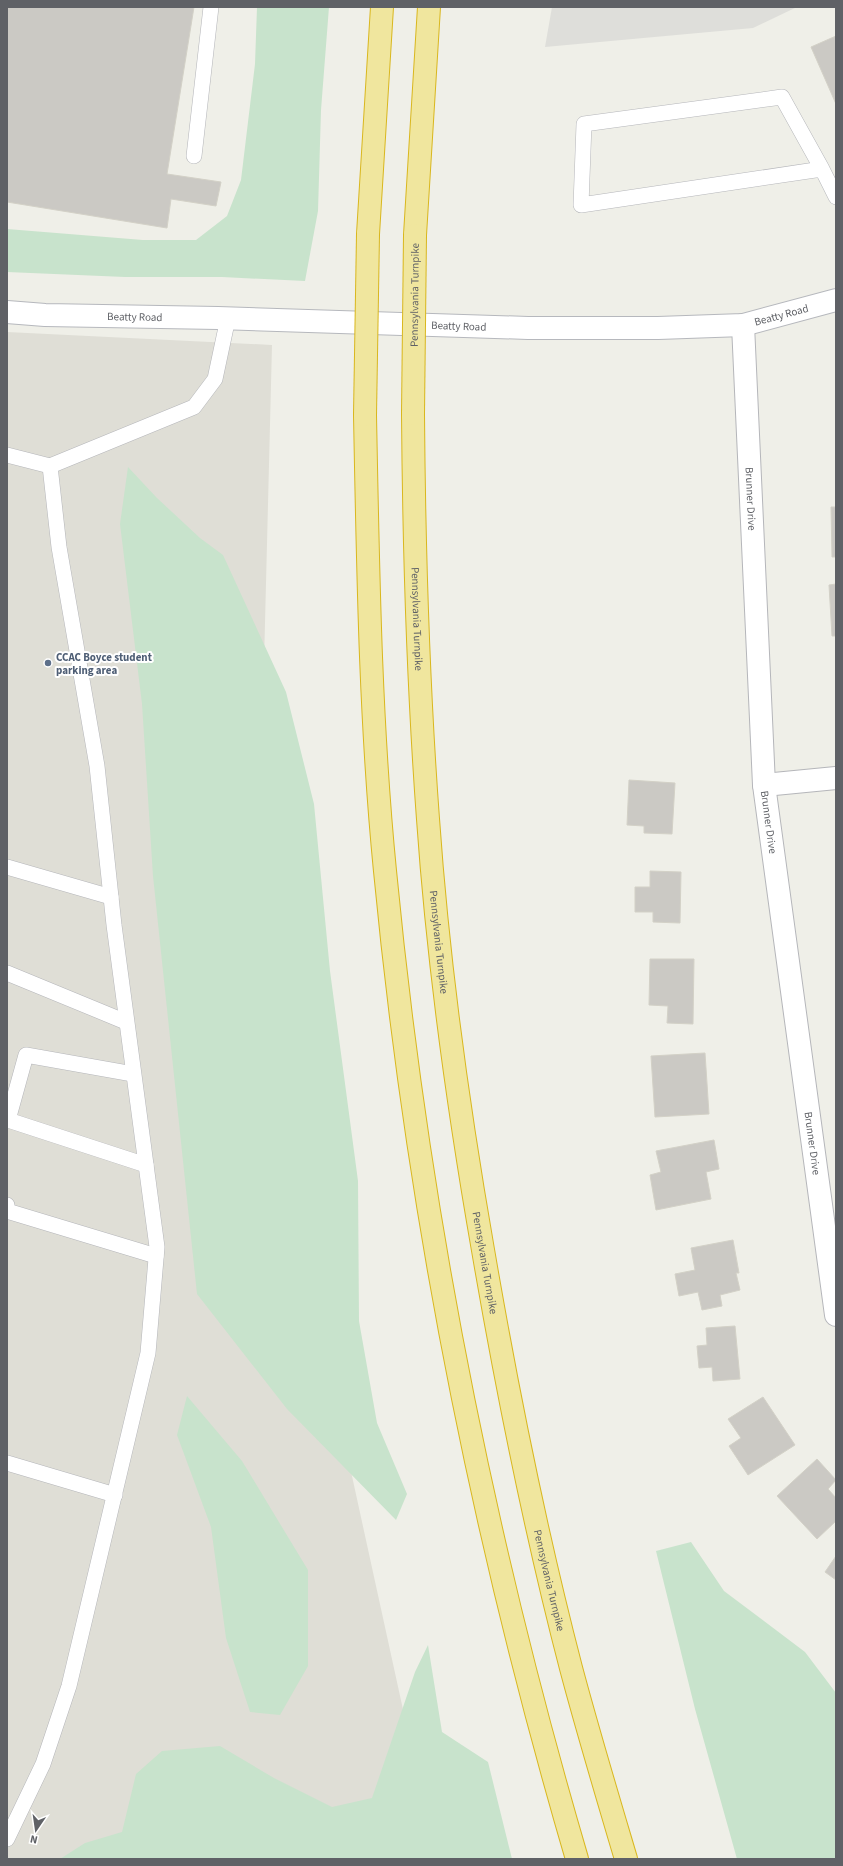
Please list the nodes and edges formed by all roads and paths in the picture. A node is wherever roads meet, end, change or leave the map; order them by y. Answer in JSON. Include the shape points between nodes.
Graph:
{"nodes":[{"id":1,"x":211,"y":7,"type":"edge"},
{"id":2,"x":382,"y":7,"type":"edge"},
{"id":3,"x":429,"y":7,"type":"edge"},
{"id":4,"x":194,"y":156,"type":"dead end"},
{"id":5,"x":822,"y":169,"type":"junction"},
{"id":6,"x":836,"y":197,"type":"edge"},
{"id":7,"x":836,"y":300,"type":"edge"},
{"id":8,"x":7,"y":312,"type":"edge"},
{"id":9,"x":228,"y":318,"type":"junction"},
{"id":10,"x":743,"y":325,"type":"junction"},
{"id":11,"x":7,"y":455,"type":"edge"},
{"id":12,"x":50,"y":466,"type":"junction"},
{"id":13,"x":836,"y":778,"type":"edge"},
{"id":14,"x":764,"y":785,"type":"junction"},
{"id":15,"x":7,"y":867,"type":"edge"},
{"id":16,"x":111,"y":897,"type":"junction"},
{"id":17,"x":7,"y":973,"type":"edge"},
{"id":18,"x":126,"y":1022,"type":"junction"},
{"id":19,"x":133,"y":1074,"type":"junction"},
{"id":20,"x":146,"y":1165,"type":"junction"},
{"id":21,"x":7,"y":1205,"type":"edge"},
{"id":22,"x":156,"y":1256,"type":"junction"},
{"id":23,"x":835,"y":1311,"type":"edge"},
{"id":24,"x":7,"y":1463,"type":"edge"},
{"id":25,"x":114,"y":1495,"type":"junction"},
{"id":26,"x":7,"y":1839,"type":"edge"},
{"id":27,"x":577,"y":1859,"type":"edge"},
{"id":28,"x":626,"y":1859,"type":"edge"}],
"edges":[{"from":1,"to":4,"type":"lane"},
{"from":2,"to":27,"type":"highway","bridge":true,"via":[[368,234],[365,415],[371,641],[385,869],[406,1057],[426,1195],[477,1469],[534,1709]]},
{"from":3,"to":28,"type":"highway","name":"Pennsylvania Turnpike","bridge":true,"via":[[414,235],[412,414],[419,656],[428,821],[453,1064],[500,1350],[534,1511],[571,1666]]},
{"from":5,"to":5,"type":"lane","via":[[782,98],[584,124],[581,205]]},
{"from":5,"to":6,"type":"lane"},
{"from":7,"to":10,"type":"street","name":"Beatty Road"},
{"from":8,"to":9,"type":"street","name":"Beatty Road"},
{"from":9,"to":10,"type":"street","name":"Beatty Road","via":[[528,328]]},
{"from":9,"to":12,"type":"lane","via":[[214,379],[194,407]]},
{"from":10,"to":14,"type":"street","name":"Brunner Drive"},
{"from":11,"to":12,"type":"lane"},
{"from":12,"to":16,"type":"lane","via":[[59,547],[97,766]]},
{"from":13,"to":14,"type":"street"},
{"from":14,"to":23,"type":"street","name":"Brunner Drive"},
{"from":15,"to":16,"type":"lane"},
{"from":16,"to":18,"type":"lane"},
{"from":17,"to":18,"type":"lane"},
{"from":18,"to":19,"type":"lane"},
{"from":19,"to":20,"type":"lane"},
{"from":19,"to":20,"type":"lane","via":[[26,1055],[8,1120]]},
{"from":20,"to":22,"type":"lane"},
{"from":21,"to":22,"type":"lane","via":[[8,1211]]},
{"from":22,"to":25,"type":"lane","via":[[148,1354]]},
{"from":24,"to":25,"type":"lane"},
{"from":25,"to":26,"type":"lane","via":[[69,1686],[43,1764]]}]}
